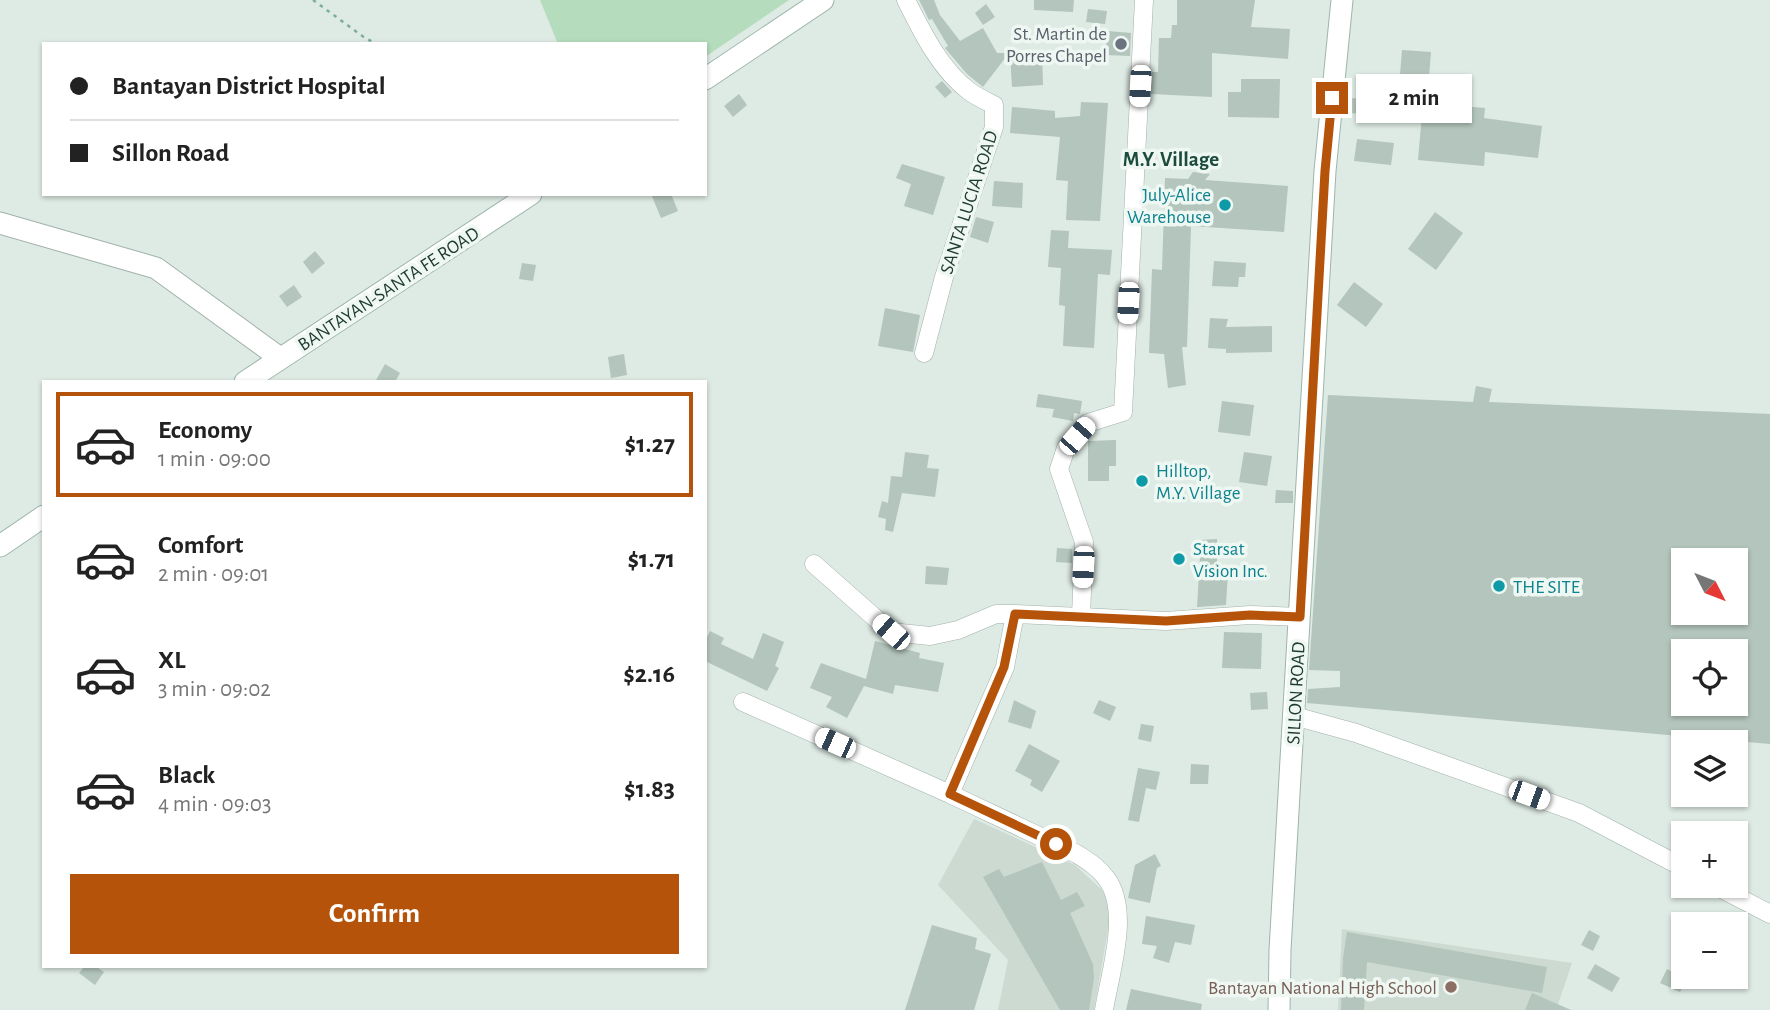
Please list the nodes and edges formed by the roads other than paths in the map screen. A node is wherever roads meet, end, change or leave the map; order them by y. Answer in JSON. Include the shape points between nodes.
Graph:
{"nodes":[{"id":1,"x":822,"y":0,"type":"edge"},
{"id":2,"x":906,"y":0,"type":"edge"},
{"id":3,"x":1143,"y":0,"type":"edge"},
{"id":4,"x":1342,"y":0,"type":"edge"},
{"id":5,"x":707,"y":78,"type":"edge"},
{"id":6,"x":528,"y":196,"type":"edge"},
{"id":7,"x":0,"y":223,"type":"edge"},
{"id":8,"x":924,"y":353,"type":"dead end"},
{"id":9,"x":280,"y":358,"type":"junction"},
{"id":10,"x":249,"y":380,"type":"edge"},
{"id":11,"x":42,"y":517,"type":"edge"},
{"id":12,"x":0,"y":546,"type":"edge"},
{"id":13,"x":814,"y":564,"type":"dead end"},
{"id":14,"x":1015,"y":614,"type":"junction"},
{"id":15,"x":1081,"y":617,"type":"junction"},
{"id":16,"x":1300,"y":617,"type":"junction"},
{"id":17,"x":743,"y":702,"type":"dead end"},
{"id":18,"x":1294,"y":716,"type":"junction"},
{"id":19,"x":950,"y":794,"type":"junction"},
{"id":20,"x":1671,"y":861,"type":"edge"},
{"id":21,"x":1739,"y":898,"type":"edge"},
{"id":22,"x":1770,"y":914,"type":"edge"},
{"id":23,"x":1104,"y":1010,"type":"edge"},
{"id":24,"x":1279,"y":1010,"type":"edge"}],
"edges":[{"from":1,"to":5,"type":"main road"},
{"from":2,"to":8,"type":"street","name":"SANTA LUCIA ROAD","via":[[955,79],[994,105],[994,127]]},
{"from":3,"to":15,"type":"street","via":[[1122,412],[1088,423],[1066,449],[1059,469],[1084,542]]},
{"from":4,"to":16,"type":"main road","name":"SILLON ROAD","via":[[1325,171]]},
{"from":6,"to":9,"type":"main road","name":"BANTAYAN-SANTA FE ROAD"},
{"from":7,"to":9,"type":"main road","via":[[156,268]]},
{"from":9,"to":10,"type":"main road","name":"BANTAYAN-SANTA FE ROAD"},
{"from":11,"to":12,"type":"main road"},
{"from":13,"to":14,"type":"street","via":[[891,632],[930,636],[996,614]]},
{"from":14,"to":15,"type":"street"},
{"from":14,"to":19,"type":"street","via":[[1004,667]]},
{"from":15,"to":16,"type":"street","via":[[1166,621]]},
{"from":16,"to":18,"type":"main road","name":"SILLON ROAD"},
{"from":17,"to":19,"type":"street"},
{"from":18,"to":20,"type":"street","via":[[1356,733],[1579,813]]},
{"from":18,"to":24,"type":"main road","name":"SILLON ROAD"},
{"from":19,"to":23,"type":"street","via":[[1077,854],[1108,879],[1118,912]]},
{"from":21,"to":22,"type":"street"}]}
